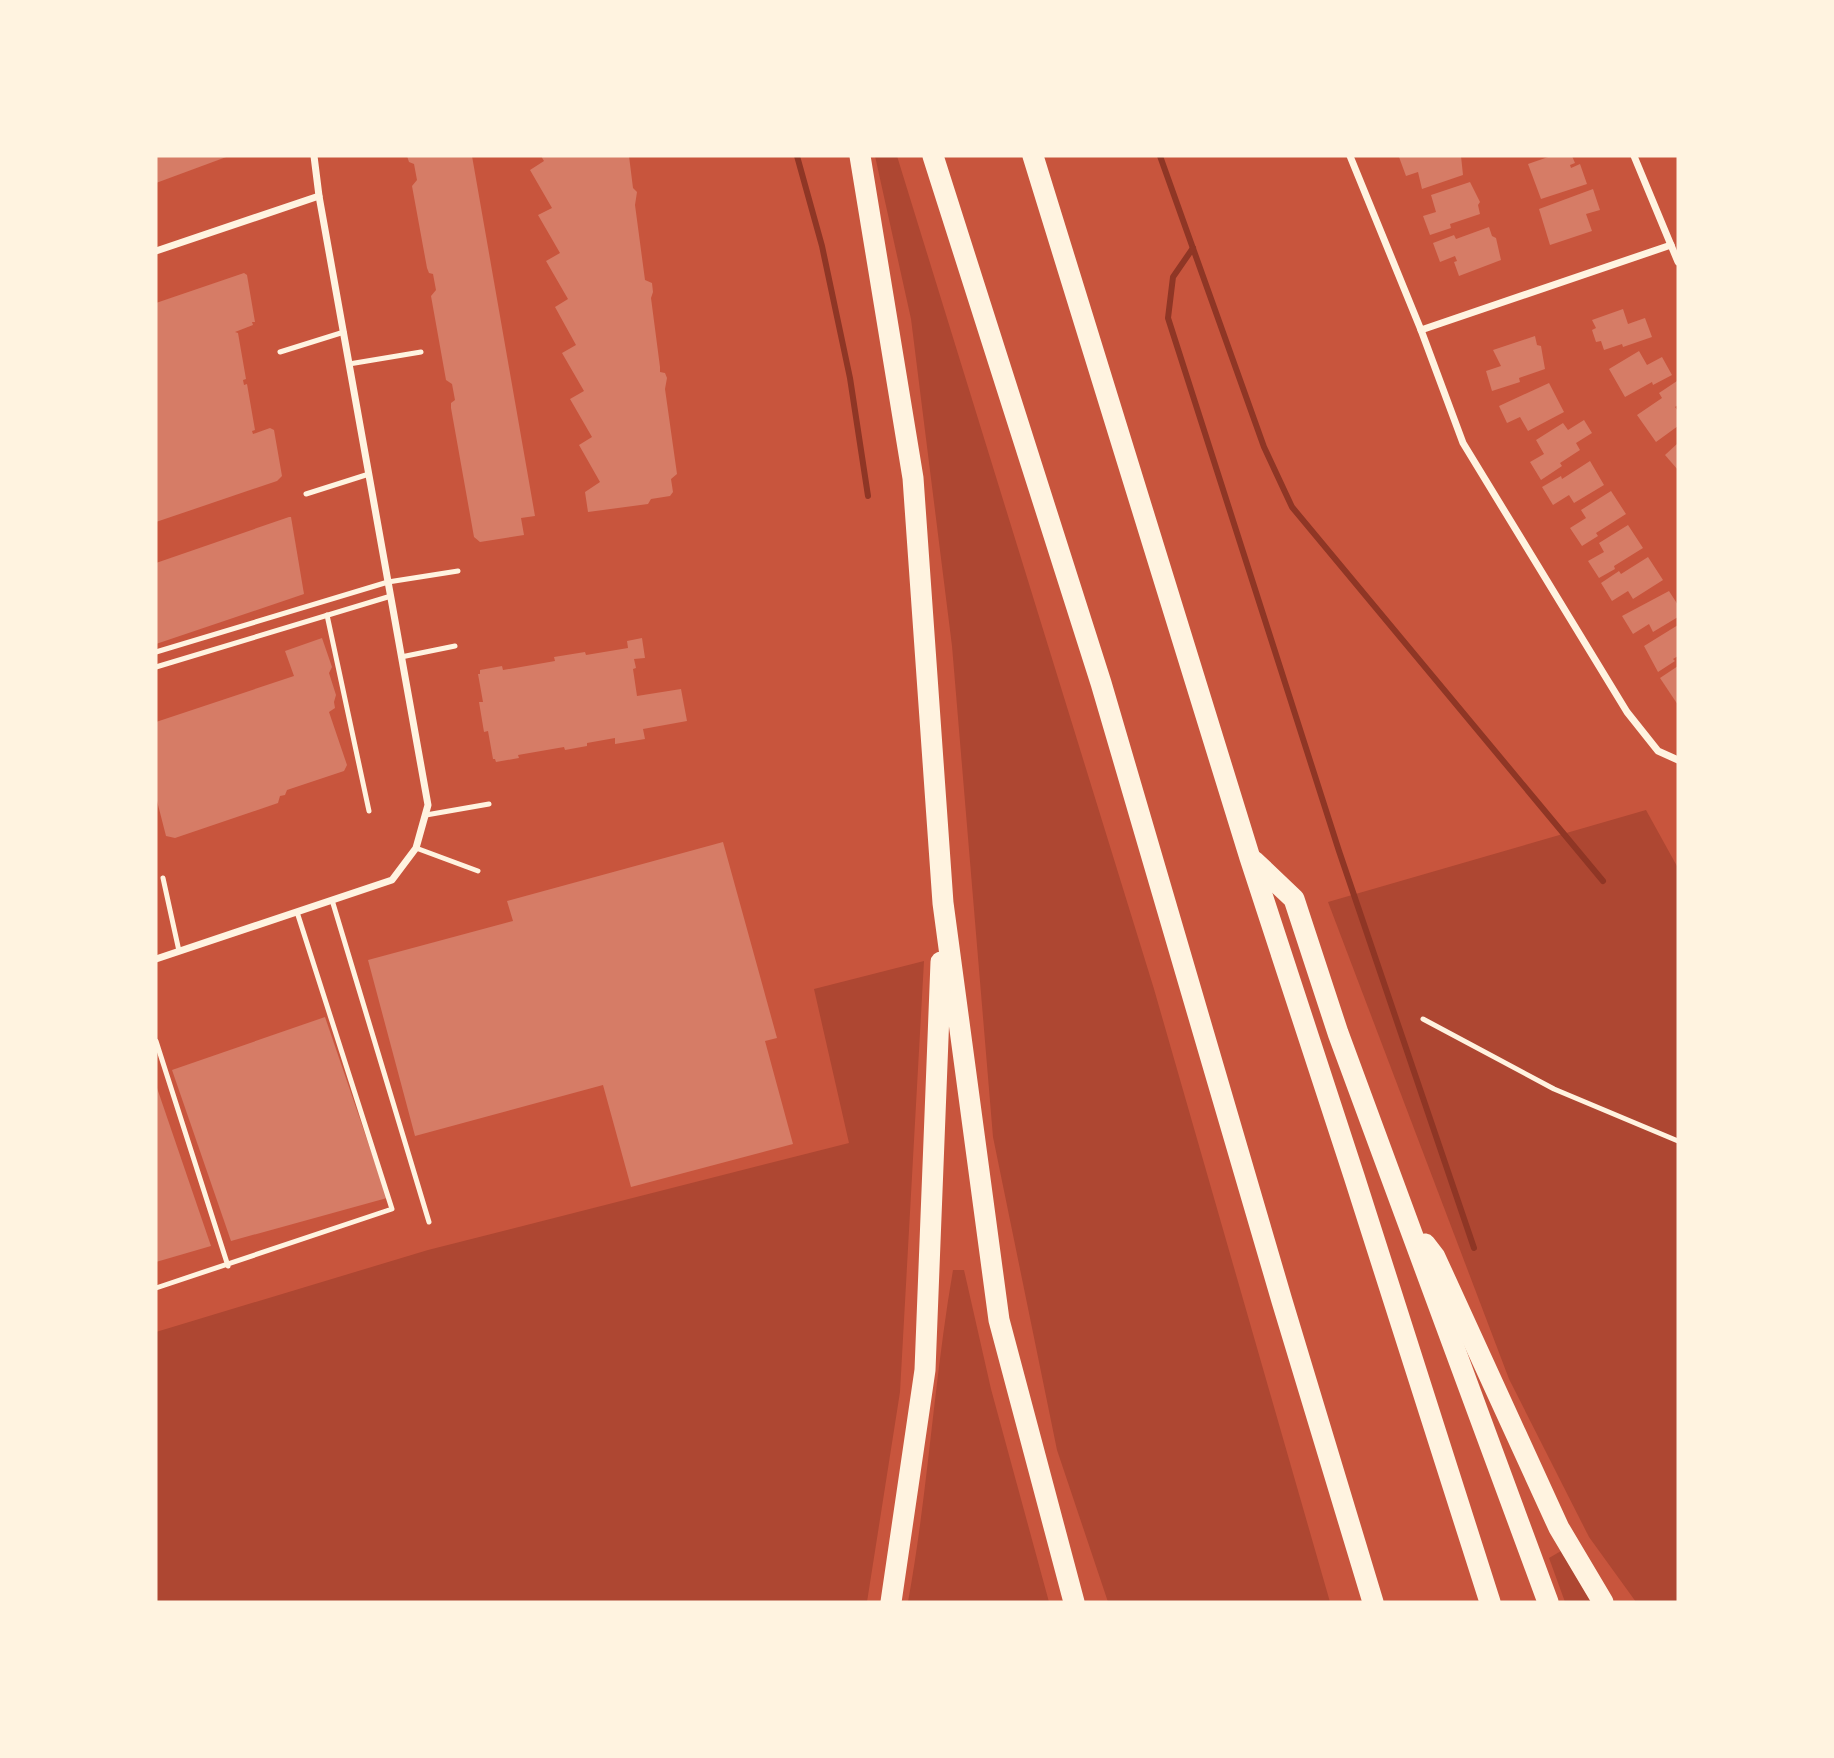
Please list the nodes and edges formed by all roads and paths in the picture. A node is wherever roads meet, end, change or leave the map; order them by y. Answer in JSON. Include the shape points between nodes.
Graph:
{"nodes":[{"id":1,"x":314,"y":156,"type":"edge"},
{"id":2,"x":860,"y":156,"type":"edge"},
{"id":3,"x":933,"y":156,"type":"edge"},
{"id":4,"x":1032,"y":156,"type":"edge"},
{"id":5,"x":1350,"y":156,"type":"edge"},
{"id":6,"x":1634,"y":156,"type":"edge"},
{"id":7,"x":319,"y":196,"type":"junction"},
{"id":8,"x":1671,"y":245,"type":"junction"},
{"id":9,"x":156,"y":251,"type":"edge"},
{"id":10,"x":1678,"y":262,"type":"edge"},
{"id":11,"x":1421,"y":330,"type":"junction"},
{"id":12,"x":344,"y":332,"type":"junction"},
{"id":13,"x":280,"y":352,"type":"dead end"},
{"id":14,"x":421,"y":352,"type":"dead end"},
{"id":15,"x":349,"y":365,"type":"junction"},
{"id":16,"x":369,"y":474,"type":"junction"},
{"id":17,"x":306,"y":494,"type":"dead end"},
{"id":18,"x":458,"y":571,"type":"dead end"},
{"id":19,"x":388,"y":582,"type":"junction"},
{"id":20,"x":391,"y":596,"type":"junction"},
{"id":21,"x":327,"y":615,"type":"junction"},
{"id":22,"x":455,"y":646,"type":"dead end"},
{"id":23,"x":156,"y":652,"type":"edge"},
{"id":24,"x":401,"y":657,"type":"junction"},
{"id":25,"x":156,"y":667,"type":"edge"},
{"id":26,"x":1678,"y":760,"type":"edge"},
{"id":27,"x":489,"y":804,"type":"dead end"},
{"id":28,"x":369,"y":811,"type":"dead end"},
{"id":29,"x":426,"y":815,"type":"junction"},
{"id":30,"x":416,"y":848,"type":"junction"},
{"id":31,"x":1250,"y":858,"type":"junction"},
{"id":32,"x":478,"y":871,"type":"dead end"},
{"id":33,"x":163,"y":878,"type":"dead end"},
{"id":34,"x":332,"y":900,"type":"junction"},
{"id":35,"x":943,"y":904,"type":"junction"},
{"id":36,"x":297,"y":912,"type":"junction"},
{"id":37,"x":179,"y":951,"type":"junction"},
{"id":38,"x":156,"y":959,"type":"edge"},
{"id":39,"x":1423,"y":1019,"type":"dead end"},
{"id":40,"x":156,"y":1041,"type":"edge"},
{"id":41,"x":1678,"y":1141,"type":"edge"},
{"id":42,"x":1404,"y":1214,"type":"junction"},
{"id":43,"x":429,"y":1222,"type":"dead end"},
{"id":44,"x":228,"y":1266,"type":"junction"},
{"id":45,"x":156,"y":1288,"type":"edge"},
{"id":46,"x":891,"y":1602,"type":"edge"},
{"id":47,"x":1074,"y":1602,"type":"edge"},
{"id":48,"x":1373,"y":1602,"type":"edge"},
{"id":49,"x":1490,"y":1602,"type":"edge"},
{"id":50,"x":1548,"y":1602,"type":"edge"},
{"id":51,"x":1602,"y":1602,"type":"edge"}],
"edges":[{"from":1,"to":7,"type":"street"},
{"from":2,"to":35,"type":"highway","via":[[913,478]]},
{"from":3,"to":48,"type":"highway","via":[[1101,684]]},
{"from":4,"to":31,"type":"highway"},
{"from":5,"to":11,"type":"street"},
{"from":6,"to":8,"type":"street"},
{"from":7,"to":9,"type":"street"},
{"from":7,"to":12,"type":"street"},
{"from":8,"to":10,"type":"street"},
{"from":8,"to":11,"type":"street"},
{"from":11,"to":26,"type":"street","via":[[1463,443],[1627,712],[1658,751]]},
{"from":12,"to":13,"type":"lane"},
{"from":12,"to":15,"type":"street"},
{"from":14,"to":15,"type":"lane"},
{"from":15,"to":16,"type":"street"},
{"from":16,"to":17,"type":"lane"},
{"from":16,"to":19,"type":"street"},
{"from":18,"to":19,"type":"lane"},
{"from":19,"to":20,"type":"street"},
{"from":19,"to":23,"type":"lane"},
{"from":20,"to":21,"type":"lane"},
{"from":20,"to":24,"type":"street"},
{"from":21,"to":25,"type":"lane"},
{"from":21,"to":28,"type":"lane"},
{"from":22,"to":24,"type":"lane"},
{"from":24,"to":29,"type":"street","via":[[428,805]]},
{"from":27,"to":29,"type":"lane"},
{"from":29,"to":30,"type":"street"},
{"from":30,"to":32,"type":"lane"},
{"from":30,"to":34,"type":"street","via":[[392,880]]},
{"from":31,"to":42,"type":"highway","via":[[1294,899]]},
{"from":31,"to":49,"type":"highway"},
{"from":33,"to":37,"type":"lane"},
{"from":34,"to":36,"type":"street"},
{"from":34,"to":43,"type":"lane"},
{"from":35,"to":46,"type":"highway","via":[[925,1370]]},
{"from":35,"to":47,"type":"highway","via":[[999,1320]]},
{"from":36,"to":37,"type":"street"},
{"from":36,"to":44,"type":"lane","via":[[393,1209]]},
{"from":37,"to":38,"type":"street"},
{"from":39,"to":41,"type":"lane","via":[[1554,1089]]},
{"from":40,"to":44,"type":"lane"},
{"from":42,"to":50,"type":"highway"},
{"from":42,"to":51,"type":"highway","via":[[1435,1258],[1559,1528]]},
{"from":44,"to":45,"type":"lane"}]}
